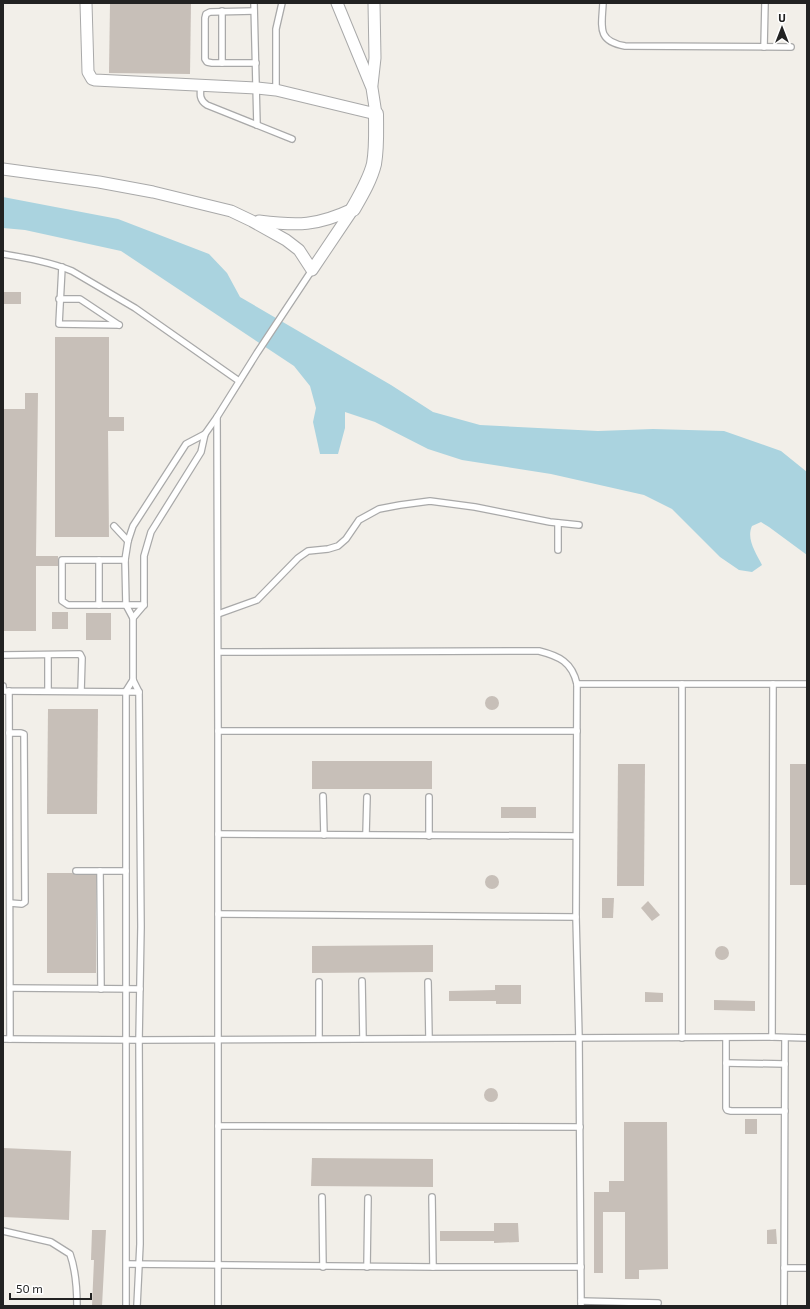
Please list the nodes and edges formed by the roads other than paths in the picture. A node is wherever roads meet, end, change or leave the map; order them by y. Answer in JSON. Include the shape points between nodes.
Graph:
{"nodes":[{"id":1,"x":86,"y":3,"type":"edge"},
{"id":2,"x":254,"y":3,"type":"edge"},
{"id":3,"x":282,"y":3,"type":"edge"},
{"id":4,"x":337,"y":3,"type":"edge"},
{"id":5,"x":374,"y":3,"type":"edge"},
{"id":6,"x":602,"y":3,"type":"edge"},
{"id":7,"x":765,"y":3,"type":"edge"},
{"id":8,"x":222,"y":11,"type":"junction"},
{"id":9,"x":254,"y":11,"type":"junction"},
{"id":10,"x":764,"y":47,"type":"junction"},
{"id":11,"x":792,"y":47,"type":"dead end"},
{"id":12,"x":222,"y":63,"type":"junction"},
{"id":13,"x":256,"y":63,"type":"junction"},
{"id":14,"x":201,"y":85,"type":"junction"},
{"id":15,"x":257,"y":88,"type":"junction"},
{"id":16,"x":372,"y":88,"type":"junction"},
{"id":17,"x":276,"y":90,"type":"junction"},
{"id":18,"x":376,"y":114,"type":"junction"},
{"id":19,"x":257,"y":125,"type":"junction"},
{"id":20,"x":292,"y":139,"type":"dead end"},
{"id":21,"x":3,"y":169,"type":"edge"},
{"id":22,"x":353,"y":209,"type":"junction"},
{"id":23,"x":252,"y":220,"type":"junction"},
{"id":24,"x":3,"y":254,"type":"edge"},
{"id":25,"x":62,"y":267,"type":"junction"},
{"id":26,"x":312,"y":270,"type":"junction"},
{"id":27,"x":59,"y":299,"type":"junction"},
{"id":28,"x":239,"y":381,"type":"junction"},
{"id":29,"x":217,"y":416,"type":"junction"},
{"id":30,"x":205,"y":434,"type":"junction"},
{"id":31,"x":558,"y":523,"type":"junction"},
{"id":32,"x":114,"y":526,"type":"dead end"},
{"id":33,"x":578,"y":526,"type":"dead end"},
{"id":34,"x":128,"y":541,"type":"junction"},
{"id":35,"x":558,"y":550,"type":"dead end"},
{"id":36,"x":99,"y":560,"type":"junction"},
{"id":37,"x":125,"y":560,"type":"junction"},
{"id":38,"x":99,"y":605,"type":"junction"},
{"id":39,"x":126,"y":605,"type":"junction"},
{"id":40,"x":144,"y":605,"type":"junction"},
{"id":41,"x":218,"y":614,"type":"junction"},
{"id":42,"x":132,"y":618,"type":"junction"},
{"id":43,"x":218,"y":652,"type":"junction"},
{"id":44,"x":3,"y":655,"type":"edge"},
{"id":45,"x":48,"y":655,"type":"junction"},
{"id":46,"x":133,"y":680,"type":"junction"},
{"id":47,"x":577,"y":684,"type":"junction"},
{"id":48,"x":682,"y":684,"type":"junction"},
{"id":49,"x":773,"y":684,"type":"junction"},
{"id":50,"x":807,"y":684,"type":"edge"},
{"id":51,"x":3,"y":686,"type":"edge"},
{"id":52,"x":9,"y":691,"type":"junction"},
{"id":53,"x":48,"y":691,"type":"junction"},
{"id":54,"x":81,"y":691,"type":"junction"},
{"id":55,"x":126,"y":691,"type":"junction"},
{"id":56,"x":139,"y":692,"type":"junction"},
{"id":57,"x":218,"y":731,"type":"junction"},
{"id":58,"x":576,"y":732,"type":"junction"},
{"id":59,"x":9,"y":733,"type":"junction"},
{"id":60,"x":323,"y":796,"type":"dead end"},
{"id":61,"x":367,"y":797,"type":"dead end"},
{"id":62,"x":429,"y":797,"type":"dead end"},
{"id":63,"x":3,"y":803,"type":"edge"},
{"id":64,"x":10,"y":803,"type":"junction"},
{"id":65,"x":218,"y":834,"type":"junction"},
{"id":66,"x":366,"y":834,"type":"junction"},
{"id":67,"x":324,"y":835,"type":"junction"},
{"id":68,"x":429,"y":836,"type":"junction"},
{"id":69,"x":576,"y":836,"type":"junction"},
{"id":70,"x":126,"y":871,"type":"junction"},
{"id":71,"x":76,"y":872,"type":"dead end"},
{"id":72,"x":100,"y":872,"type":"junction"},
{"id":73,"x":3,"y":892,"type":"edge"},
{"id":74,"x":10,"y":892,"type":"junction"},
{"id":75,"x":10,"y":903,"type":"junction"},
{"id":76,"x":218,"y":914,"type":"junction"},
{"id":77,"x":576,"y":917,"type":"junction"},
{"id":78,"x":362,"y":981,"type":"dead end"},
{"id":79,"x":319,"y":982,"type":"dead end"},
{"id":80,"x":428,"y":982,"type":"dead end"},
{"id":81,"x":10,"y":988,"type":"junction"},
{"id":82,"x":125,"y":988,"type":"junction"},
{"id":83,"x":101,"y":989,"type":"junction"},
{"id":84,"x":140,"y":989,"type":"junction"},
{"id":85,"x":772,"y":1037,"type":"junction"},
{"id":86,"x":319,"y":1038,"type":"junction"},
{"id":87,"x":362,"y":1038,"type":"junction"},
{"id":88,"x":429,"y":1038,"type":"junction"},
{"id":89,"x":579,"y":1038,"type":"junction"},
{"id":90,"x":682,"y":1038,"type":"junction"},
{"id":91,"x":726,"y":1038,"type":"junction"},
{"id":92,"x":785,"y":1038,"type":"junction"},
{"id":93,"x":807,"y":1038,"type":"edge"},
{"id":94,"x":3,"y":1039,"type":"edge"},
{"id":95,"x":10,"y":1039,"type":"junction"},
{"id":96,"x":218,"y":1039,"type":"junction"},
{"id":97,"x":126,"y":1040,"type":"junction"},
{"id":98,"x":139,"y":1040,"type":"junction"},
{"id":99,"x":726,"y":1063,"type":"junction"},
{"id":100,"x":785,"y":1064,"type":"junction"},
{"id":101,"x":785,"y":1111,"type":"junction"},
{"id":102,"x":218,"y":1126,"type":"junction"},
{"id":103,"x":580,"y":1127,"type":"junction"},
{"id":104,"x":322,"y":1197,"type":"dead end"},
{"id":105,"x":432,"y":1197,"type":"dead end"},
{"id":106,"x":368,"y":1198,"type":"dead end"},
{"id":107,"x":3,"y":1231,"type":"edge"},
{"id":108,"x":127,"y":1264,"type":"junction"},
{"id":109,"x":139,"y":1265,"type":"junction"},
{"id":110,"x":218,"y":1265,"type":"junction"},
{"id":111,"x":323,"y":1266,"type":"junction"},
{"id":112,"x":581,"y":1266,"type":"junction"},
{"id":113,"x":367,"y":1267,"type":"junction"},
{"id":114,"x":433,"y":1267,"type":"junction"},
{"id":115,"x":784,"y":1268,"type":"junction"},
{"id":116,"x":807,"y":1268,"type":"edge"},
{"id":117,"x":658,"y":1303,"type":"dead end"},
{"id":118,"x":581,"y":1304,"type":"edge"},
{"id":119,"x":77,"y":1306,"type":"edge"},
{"id":120,"x":126,"y":1306,"type":"edge"},
{"id":121,"x":137,"y":1306,"type":"edge"},
{"id":122,"x":218,"y":1306,"type":"edge"},
{"id":123,"x":784,"y":1306,"type":"edge"}],
"edges":[{"from":1,"to":14,"type":"street","via":[[88,72],[92,78],[108,82]]},
{"from":2,"to":9,"type":"lane"},
{"from":3,"to":17,"type":"lane","via":[[276,30]]},
{"from":4,"to":16,"type":"street"},
{"from":5,"to":16,"type":"street","via":[[375,58]]},
{"from":6,"to":10,"type":"lane","via":[[602,31],[604,37],[615,44]]},
{"from":7,"to":10,"type":"lane"},
{"from":8,"to":9,"type":"lane"},
{"from":8,"to":12,"type":"lane"},
{"from":8,"to":12,"type":"lane","via":[[210,12],[204,18],[205,59],[207,62]]},
{"from":9,"to":13,"type":"lane"},
{"from":10,"to":11,"type":"lane"},
{"from":12,"to":13,"type":"lane"},
{"from":13,"to":15,"type":"lane"},
{"from":14,"to":15,"type":"street"},
{"from":14,"to":19,"type":"lane","via":[[202,103]]},
{"from":15,"to":17,"type":"street"},
{"from":15,"to":19,"type":"lane"},
{"from":16,"to":18,"type":"street"},
{"from":17,"to":18,"type":"street"},
{"from":18,"to":22,"type":"street","via":[[377,143],[374,165]]},
{"from":19,"to":20,"type":"lane"},
{"from":21,"to":23,"type":"street","via":[[153,192],[231,211]]},
{"from":22,"to":23,"type":"street","via":[[315,223],[294,225]]},
{"from":22,"to":26,"type":"street"},
{"from":23,"to":26,"type":"street","via":[[299,250]]},
{"from":24,"to":25,"type":"lane"},
{"from":25,"to":27,"type":"lane"},
{"from":25,"to":28,"type":"lane","via":[[135,308]]},
{"from":26,"to":28,"type":"lane"},
{"from":27,"to":27,"type":"lane","via":[[80,299],[119,325],[59,324]]},
{"from":28,"to":29,"type":"lane"},
{"from":29,"to":30,"type":"lane"},
{"from":29,"to":41,"type":"lane"},
{"from":30,"to":34,"type":"lane","via":[[186,444],[133,526]]},
{"from":30,"to":40,"type":"lane","via":[[201,452],[151,532],[144,556]]},
{"from":31,"to":33,"type":"lane"},
{"from":31,"to":35,"type":"lane"},
{"from":31,"to":41,"type":"lane","via":[[430,501],[379,509],[359,520],[338,546],[308,551],[298,558],[257,600]]},
{"from":32,"to":34,"type":"lane"},
{"from":34,"to":37,"type":"lane"},
{"from":36,"to":37,"type":"lane"},
{"from":36,"to":38,"type":"lane"},
{"from":36,"to":38,"type":"lane","via":[[62,560],[62,601],[68,605]]},
{"from":37,"to":39,"type":"lane"},
{"from":38,"to":39,"type":"lane"},
{"from":39,"to":40,"type":"lane"},
{"from":39,"to":42,"type":"lane"},
{"from":40,"to":42,"type":"lane"},
{"from":41,"to":43,"type":"lane"},
{"from":42,"to":46,"type":"lane"},
{"from":43,"to":47,"type":"lane","via":[[539,651],[552,654],[565,662],[574,673]]},
{"from":43,"to":57,"type":"lane"},
{"from":44,"to":45,"type":"lane"},
{"from":45,"to":53,"type":"lane"},
{"from":45,"to":54,"type":"lane","via":[[81,655]]},
{"from":46,"to":55,"type":"lane"},
{"from":46,"to":56,"type":"lane"},
{"from":47,"to":48,"type":"lane"},
{"from":47,"to":58,"type":"lane"},
{"from":48,"to":49,"type":"lane"},
{"from":48,"to":90,"type":"lane"},
{"from":49,"to":50,"type":"lane"},
{"from":49,"to":85,"type":"lane"},
{"from":51,"to":52,"type":"lane","via":[[3,691]]},
{"from":52,"to":53,"type":"lane"},
{"from":52,"to":59,"type":"lane"},
{"from":53,"to":54,"type":"lane"},
{"from":54,"to":55,"type":"lane"},
{"from":55,"to":56,"type":"lane"},
{"from":55,"to":70,"type":"lane"},
{"from":56,"to":84,"type":"lane"},
{"from":57,"to":58,"type":"lane"},
{"from":57,"to":65,"type":"lane"},
{"from":58,"to":69,"type":"lane"},
{"from":59,"to":64,"type":"lane"},
{"from":59,"to":75,"type":"lane","via":[[24,734],[25,900],[22,904]]},
{"from":60,"to":67,"type":"lane"},
{"from":61,"to":66,"type":"lane"},
{"from":62,"to":68,"type":"lane"},
{"from":63,"to":64,"type":"lane"},
{"from":64,"to":74,"type":"lane"},
{"from":65,"to":67,"type":"lane"},
{"from":65,"to":76,"type":"lane"},
{"from":66,"to":67,"type":"lane"},
{"from":66,"to":68,"type":"lane"},
{"from":68,"to":69,"type":"lane"},
{"from":69,"to":77,"type":"lane"},
{"from":70,"to":72,"type":"lane"},
{"from":70,"to":82,"type":"lane"},
{"from":71,"to":72,"type":"lane"},
{"from":72,"to":83,"type":"lane"},
{"from":73,"to":74,"type":"lane"},
{"from":74,"to":75,"type":"lane"},
{"from":75,"to":81,"type":"lane"},
{"from":76,"to":77,"type":"lane"},
{"from":76,"to":96,"type":"lane"},
{"from":77,"to":89,"type":"lane"},
{"from":78,"to":87,"type":"lane"},
{"from":79,"to":86,"type":"lane"},
{"from":80,"to":88,"type":"lane"},
{"from":81,"to":83,"type":"lane"},
{"from":81,"to":95,"type":"lane"},
{"from":82,"to":83,"type":"lane"},
{"from":82,"to":84,"type":"lane"},
{"from":82,"to":97,"type":"lane"},
{"from":84,"to":98,"type":"lane"},
{"from":85,"to":91,"type":"lane"},
{"from":85,"to":92,"type":"lane"},
{"from":86,"to":87,"type":"lane"},
{"from":86,"to":96,"type":"lane"},
{"from":87,"to":88,"type":"lane"},
{"from":88,"to":89,"type":"lane"},
{"from":89,"to":90,"type":"lane"},
{"from":89,"to":103,"type":"lane"},
{"from":90,"to":91,"type":"lane"},
{"from":91,"to":99,"type":"lane"},
{"from":92,"to":93,"type":"lane"},
{"from":92,"to":100,"type":"lane"},
{"from":94,"to":95,"type":"lane"},
{"from":95,"to":97,"type":"lane"},
{"from":96,"to":98,"type":"lane"},
{"from":96,"to":102,"type":"lane"},
{"from":97,"to":98,"type":"lane"},
{"from":97,"to":108,"type":"lane"},
{"from":98,"to":109,"type":"lane"},
{"from":99,"to":100,"type":"lane"},
{"from":99,"to":101,"type":"lane","via":[[727,1110]]},
{"from":100,"to":101,"type":"lane"},
{"from":101,"to":115,"type":"lane"},
{"from":102,"to":103,"type":"lane"},
{"from":102,"to":110,"type":"lane"},
{"from":103,"to":112,"type":"lane"},
{"from":104,"to":111,"type":"lane"},
{"from":105,"to":114,"type":"lane"},
{"from":106,"to":113,"type":"lane"},
{"from":107,"to":119,"type":"lane","via":[[51,1242],[70,1254],[76,1278]]},
{"from":108,"to":109,"type":"lane"},
{"from":108,"to":120,"type":"lane"},
{"from":109,"to":110,"type":"lane"},
{"from":109,"to":121,"type":"lane"},
{"from":110,"to":111,"type":"lane"},
{"from":110,"to":122,"type":"lane"},
{"from":111,"to":113,"type":"lane"},
{"from":112,"to":114,"type":"lane"},
{"from":112,"to":118,"type":"lane"},
{"from":113,"to":114,"type":"lane"},
{"from":115,"to":116,"type":"lane"},
{"from":115,"to":123,"type":"lane"},
{"from":117,"to":118,"type":"lane"}]}
